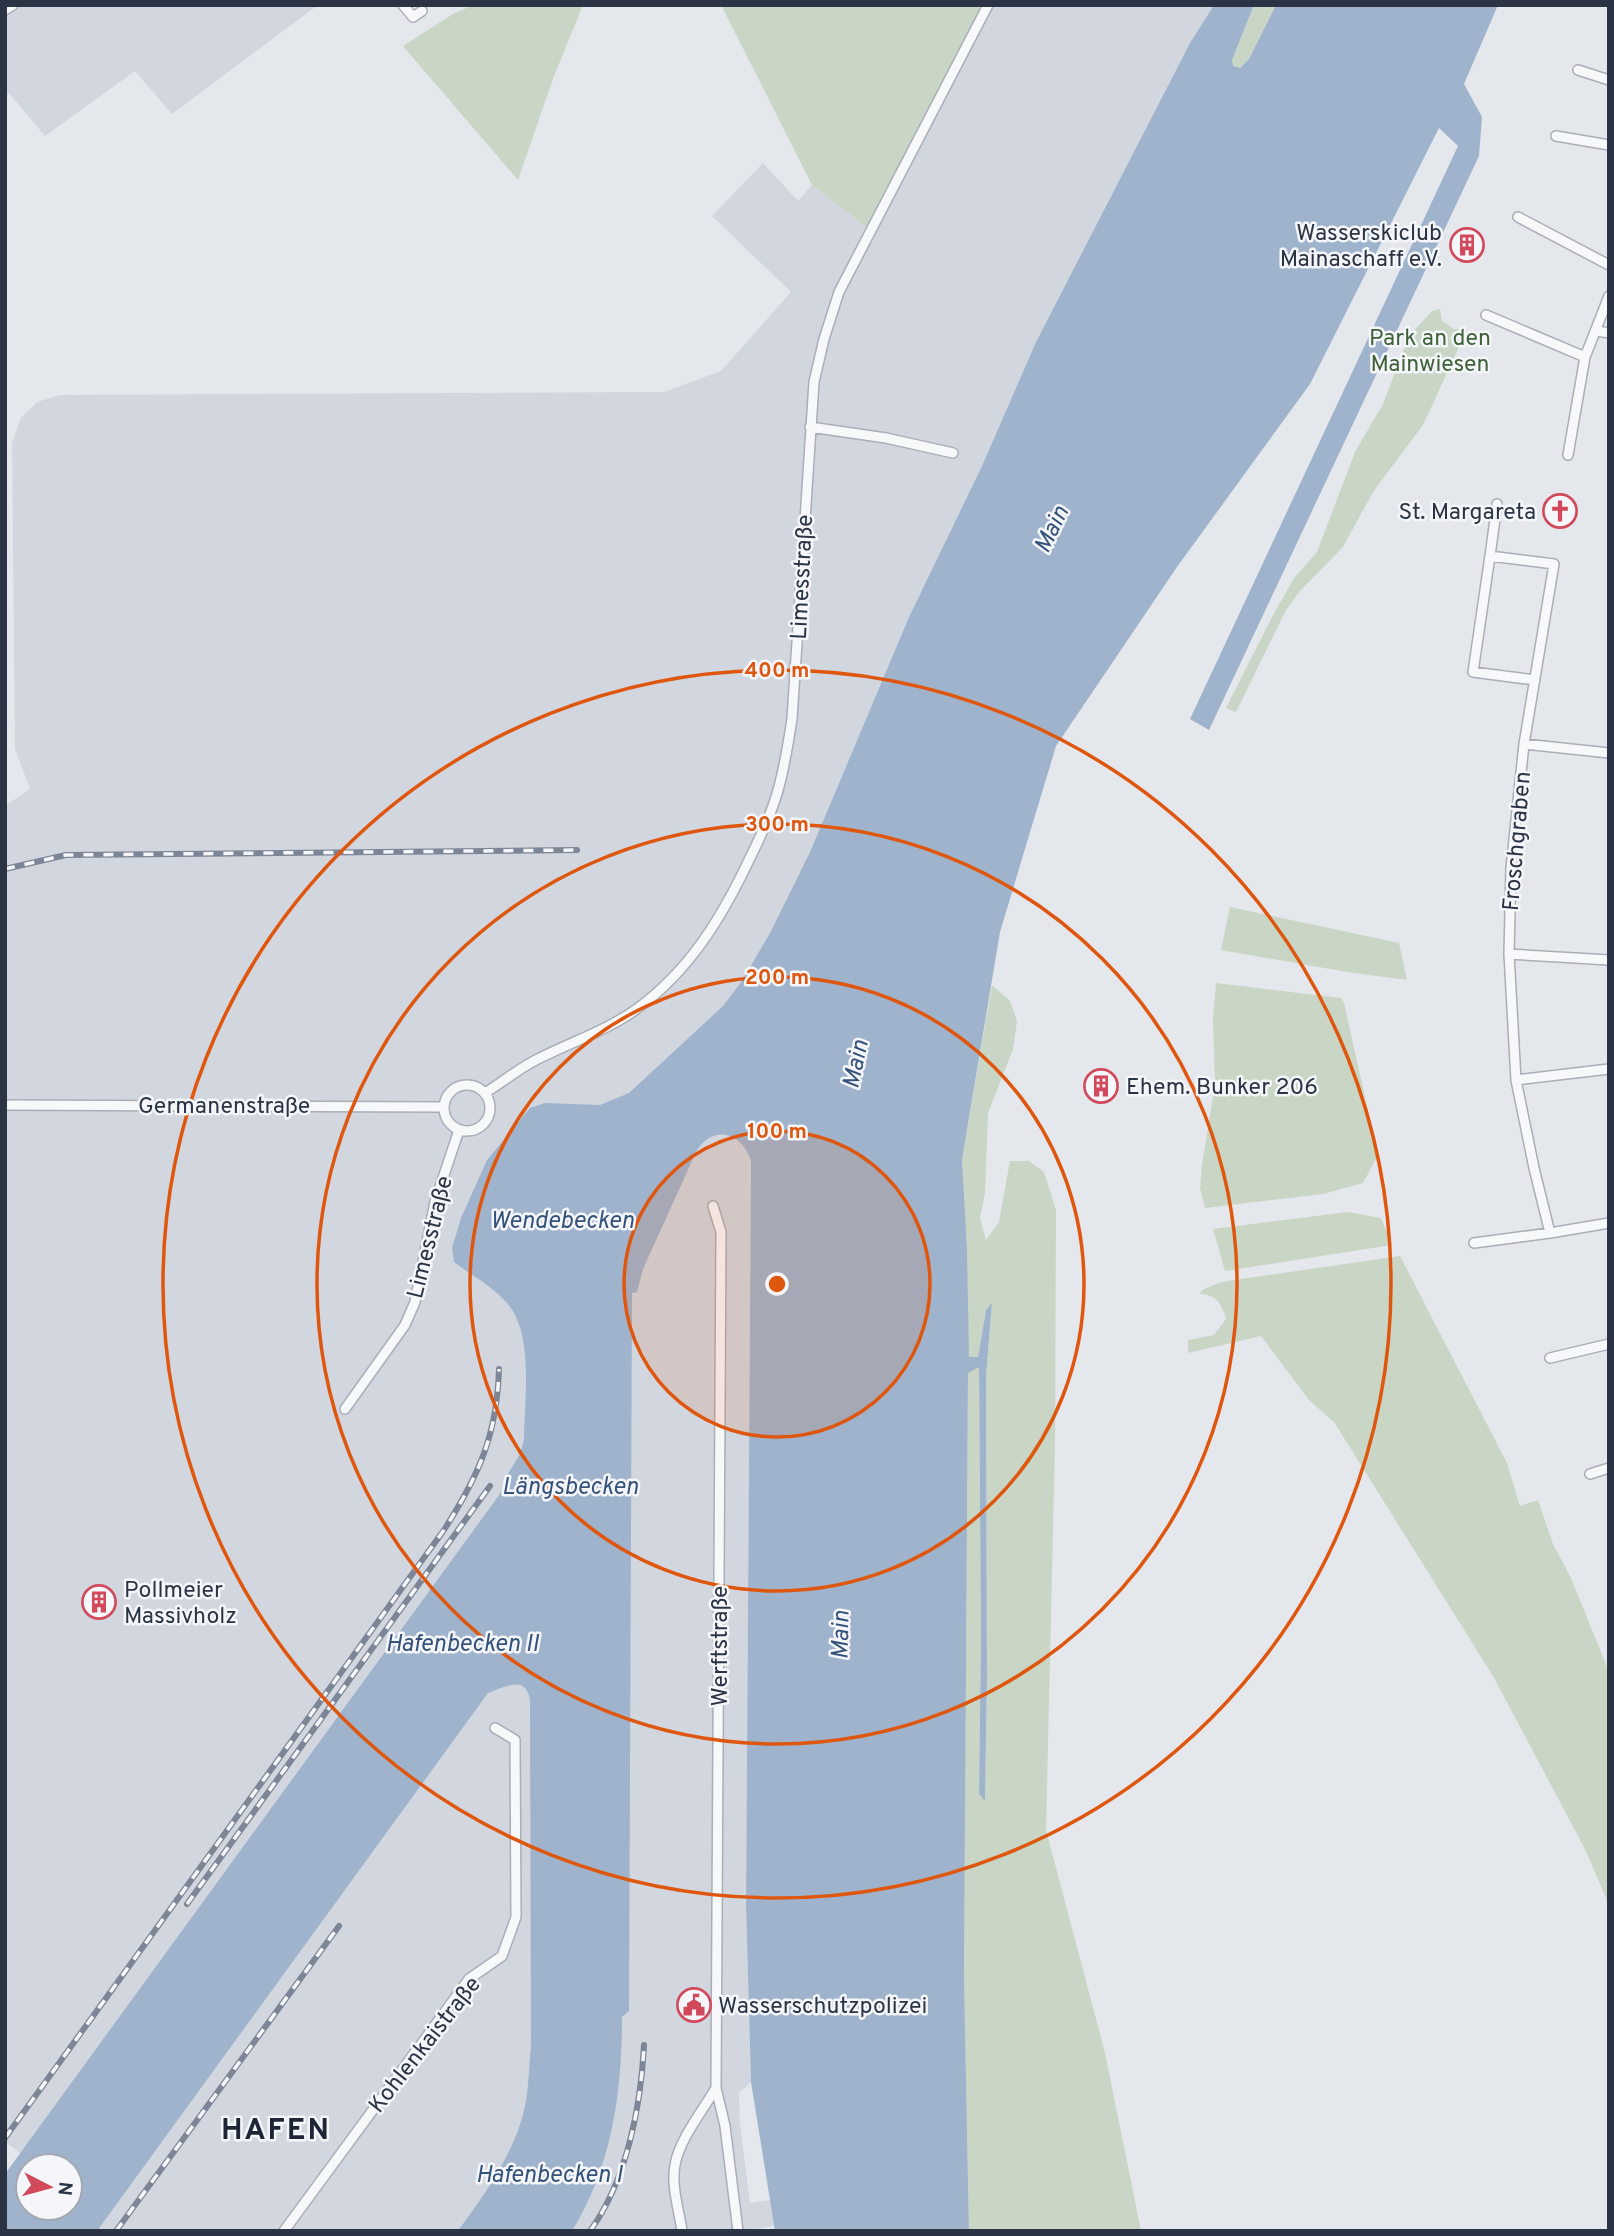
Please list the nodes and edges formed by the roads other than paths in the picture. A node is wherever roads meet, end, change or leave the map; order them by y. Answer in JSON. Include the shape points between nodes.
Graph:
{"nodes":[{"id":1,"x":13,"y":5,"type":"edge"},
{"id":2,"x":403,"y":5,"type":"edge"},
{"id":3,"x":988,"y":5,"type":"edge"},
{"id":4,"x":5,"y":10,"type":"edge"},
{"id":5,"x":422,"y":11,"type":"dead end"},
{"id":6,"x":1578,"y":69,"type":"dead end"},
{"id":7,"x":1609,"y":80,"type":"edge"},
{"id":8,"x":1556,"y":136,"type":"dead end"},
{"id":9,"x":1609,"y":145,"type":"edge"},
{"id":10,"x":1518,"y":217,"type":"dead end"},
{"id":11,"x":1609,"y":265,"type":"edge"},
{"id":12,"x":1609,"y":296,"type":"edge"},
{"id":13,"x":1486,"y":315,"type":"dead end"},
{"id":14,"x":1597,"y":331,"type":"junction"},
{"id":15,"x":1609,"y":333,"type":"edge"},
{"id":16,"x":1585,"y":357,"type":"junction"},
{"id":17,"x":810,"y":427,"type":"junction"},
{"id":18,"x":953,"y":453,"type":"dead end"},
{"id":19,"x":1568,"y":456,"type":"dead end"},
{"id":20,"x":1497,"y":504,"type":"dead end"},
{"id":21,"x":1490,"y":556,"type":"junction"},
{"id":22,"x":1535,"y":680,"type":"junction"},
{"id":23,"x":1524,"y":744,"type":"junction"},
{"id":24,"x":1609,"y":753,"type":"edge"},
{"id":25,"x":1508,"y":954,"type":"junction"},
{"id":26,"x":1609,"y":960,"type":"edge"},
{"id":27,"x":1609,"y":1069,"type":"edge"},
{"id":28,"x":1516,"y":1080,"type":"junction"},
{"id":29,"x":485,"y":1093,"type":"junction"},
{"id":30,"x":5,"y":1105,"type":"edge"},
{"id":31,"x":443,"y":1107,"type":"junction"},
{"id":32,"x":459,"y":1130,"type":"junction"},
{"id":33,"x":713,"y":1206,"type":"dead end"},
{"id":34,"x":1609,"y":1223,"type":"edge"},
{"id":35,"x":1550,"y":1233,"type":"junction"},
{"id":36,"x":1474,"y":1243,"type":"dead end"},
{"id":37,"x":1609,"y":1344,"type":"edge"},
{"id":38,"x":1550,"y":1358,"type":"dead end"},
{"id":39,"x":345,"y":1409,"type":"dead end"},
{"id":40,"x":1609,"y":1468,"type":"edge"},
{"id":41,"x":1590,"y":1474,"type":"dead end"},
{"id":42,"x":495,"y":1728,"type":"dead end"},
{"id":43,"x":716,"y":2088,"type":"junction"},
{"id":44,"x":284,"y":2231,"type":"edge"},
{"id":45,"x":682,"y":2231,"type":"edge"},
{"id":46,"x":737,"y":2231,"type":"edge"}],
"edges":[{"from":1,"to":4,"type":"street"},
{"from":2,"to":5,"type":"street","via":[[413,17]]},
{"from":3,"to":17,"type":"street","name":"Limesstraße","via":[[839,292],[814,382]]},
{"from":6,"to":7,"type":"street"},
{"from":8,"to":9,"type":"street"},
{"from":10,"to":11,"type":"street"},
{"from":12,"to":14,"type":"street"},
{"from":13,"to":16,"type":"street"},
{"from":14,"to":15,"type":"street"},
{"from":14,"to":16,"type":"street"},
{"from":16,"to":19,"type":"street"},
{"from":17,"to":18,"type":"street"},
{"from":17,"to":29,"type":"street","name":"Limesstraße","via":[[790,731],[776,796],[742,874],[708,935],[669,982],[637,1009]]},
{"from":20,"to":21,"type":"street"},
{"from":21,"to":22,"type":"street","via":[[1473,672]]},
{"from":21,"to":22,"type":"street","name":"Froschgraben","via":[[1554,564]]},
{"from":22,"to":23,"type":"street","name":"Froschgraben"},
{"from":23,"to":24,"type":"street"},
{"from":23,"to":25,"type":"street","name":"Froschgraben","via":[[1511,868]]},
{"from":25,"to":26,"type":"street"},
{"from":25,"to":28,"type":"street","name":"Froschgraben"},
{"from":27,"to":28,"type":"street"},
{"from":28,"to":35,"type":"street","name":"Froschgraben"},
{"from":29,"to":31,"type":"street","via":[[473,1085],[459,1086],[448,1094]]},
{"from":29,"to":32,"type":"street","via":[[490,1107],[486,1121],[474,1130]]},
{"from":30,"to":31,"type":"street","name":"Germanenstraße"},
{"from":31,"to":32,"type":"street","via":[[449,1123]]},
{"from":32,"to":39,"type":"street","name":"Limesstraße","via":[[435,1202],[415,1302],[405,1325]]},
{"from":33,"to":43,"type":"street","name":"Werftstraße","via":[[720,1232]]},
{"from":34,"to":35,"type":"street"},
{"from":35,"to":36,"type":"street"},
{"from":37,"to":38,"type":"street"},
{"from":40,"to":41,"type":"street"},
{"from":42,"to":44,"type":"street","name":"Kohlenkaistraße","via":[[515,1740],[516,1917],[502,1956],[469,1979]]},
{"from":43,"to":45,"type":"street","via":[[680,2147],[674,2166]]},
{"from":43,"to":46,"type":"street","name":"Werftstraße"}]}
